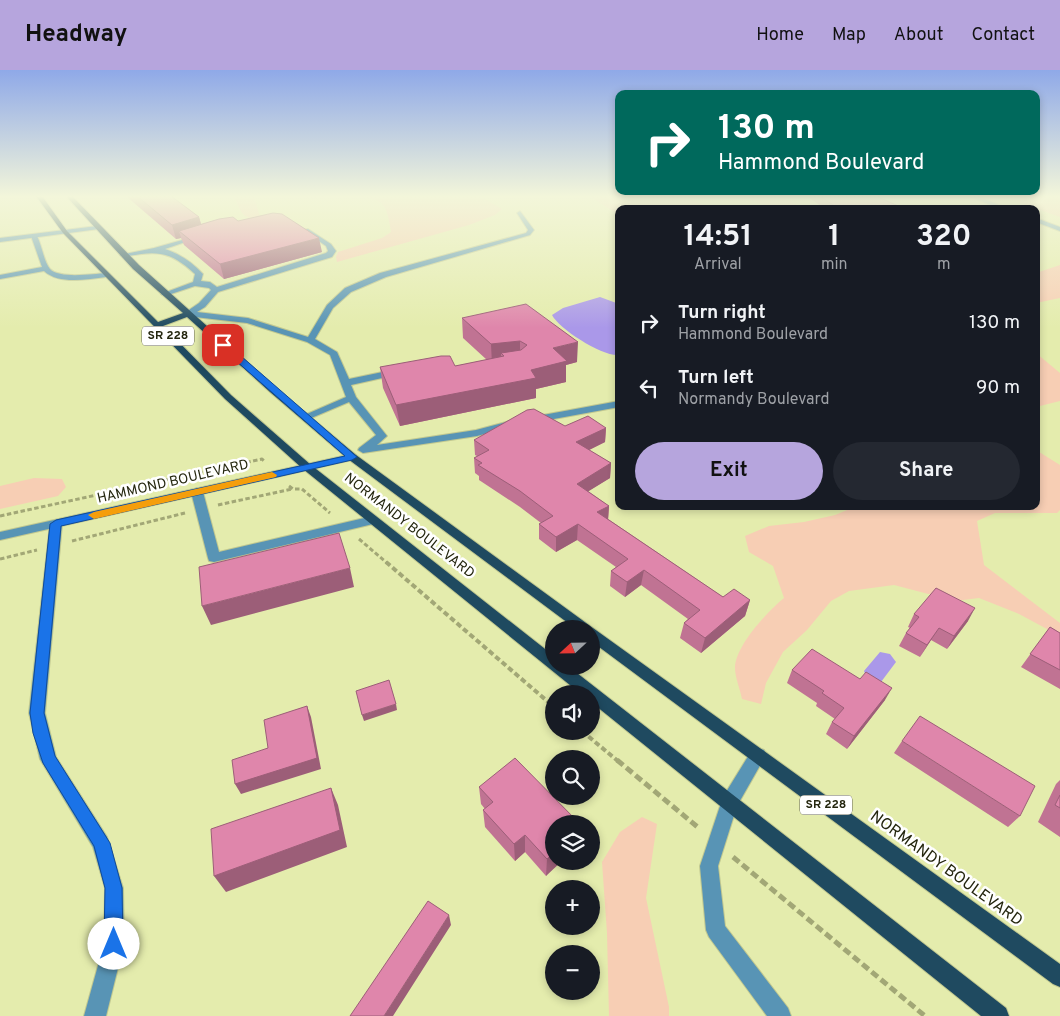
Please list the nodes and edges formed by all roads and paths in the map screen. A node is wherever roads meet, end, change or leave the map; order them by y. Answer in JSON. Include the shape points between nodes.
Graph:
{"nodes":[{"id":1,"x":36,"y":240,"type":"edge"},
{"id":2,"x":73,"y":240,"type":"edge"},
{"id":3,"x":109,"y":240,"type":"edge"},
{"id":4,"x":187,"y":240,"type":"edge"},
{"id":5,"x":322,"y":240,"type":"edge"},
{"id":6,"x":506,"y":240,"type":"edge"},
{"id":7,"x":156,"y":250,"type":"junction"},
{"id":8,"x":124,"y":255,"type":"junction"},
{"id":9,"x":47,"y":268,"type":"junction"},
{"id":10,"x":106,"y":275,"type":"junction"},
{"id":11,"x":0,"y":277,"type":"edge"},
{"id":12,"x":196,"y":284,"type":"junction"},
{"id":13,"x":215,"y":290,"type":"junction"},
{"id":14,"x":165,"y":294,"type":"junction"},
{"id":15,"x":189,"y":314,"type":"junction"},
{"id":16,"x":157,"y":325,"type":"junction"},
{"id":17,"x":310,"y":340,"type":"junction"},
{"id":18,"x":406,"y":372,"type":"edge"},
{"id":19,"x":346,"y":383,"type":"junction"},
{"id":20,"x":351,"y":398,"type":"junction"},
{"id":21,"x":615,"y":405,"type":"edge"},
{"id":22,"x":306,"y":417,"type":"junction"},
{"id":23,"x":357,"y":453,"type":"junction"},
{"id":24,"x":307,"y":467,"type":"junction"},
{"id":25,"x":278,"y":474,"type":"junction"},
{"id":26,"x":293,"y":489,"type":"junction"},
{"id":27,"x":197,"y":492,"type":"junction"},
{"id":28,"x":201,"y":509,"type":"junction"},
{"id":29,"x":0,"y":516,"type":"edge"},
{"id":30,"x":373,"y":520,"type":"junction"},
{"id":31,"x":56,"y":524,"type":"junction"},
{"id":32,"x":345,"y":526,"type":"junction"},
{"id":33,"x":0,"y":536,"type":"edge"},
{"id":34,"x":53,"y":546,"type":"junction"},
{"id":35,"x":0,"y":559,"type":"edge"},
{"id":36,"x":574,"y":620,"type":"edge"},
{"id":37,"x":600,"y":640,"type":"edge"},
{"id":38,"x":545,"y":657,"type":"edge"},
{"id":39,"x":568,"y":675,"type":"edge"},
{"id":40,"x":545,"y":699,"type":"edge"},
{"id":41,"x":593,"y":740,"type":"edge"},
{"id":42,"x":758,"y":755,"type":"junction"},
{"id":43,"x":729,"y":803,"type":"junction"},
{"id":44,"x":716,"y":843,"type":"junction"},
{"id":45,"x":1060,"y":978,"type":"edge"},
{"id":46,"x":95,"y":1016,"type":"edge"},
{"id":47,"x":780,"y":1016,"type":"edge"},
{"id":48,"x":926,"y":1016,"type":"edge"},
{"id":49,"x":998,"y":1016,"type":"edge"}],
"edges":[{"from":1,"to":9,"type":"street"},
{"from":2,"to":10,"type":"main road","name":"NORMANDY BOULEVARD","number":"SR 228"},
{"from":3,"to":8,"type":"main road","name":"NORMANDY BOULEVARD","number":"SR 228"},
{"from":4,"to":7,"type":"street"},
{"from":5,"to":13,"type":"street","via":[[332,250],[329,255]]},
{"from":6,"to":17,"type":"street","via":[[383,275],[348,290],[330,307]]},
{"from":7,"to":8,"type":"street"},
{"from":7,"to":12,"type":"street","via":[[183,258],[199,274]]},
{"from":8,"to":14,"type":"main road","name":"NORMANDY BOULEVARD","number":"SR 228"},
{"from":9,"to":10,"type":"street","via":[[54,274],[65,276]]},
{"from":9,"to":11,"type":"street"},
{"from":10,"to":16,"type":"main road","name":"NORMANDY BOULEVARD","number":"SR 228"},
{"from":12,"to":13,"type":"street","via":[[208,284]]},
{"from":12,"to":14,"type":"street"},
{"from":13,"to":15,"type":"street"},
{"from":14,"to":15,"type":"main road","name":"NORMANDY BOULEVARD","number":"SR 228"},
{"from":15,"to":16,"type":"main road"},
{"from":15,"to":17,"type":"street","via":[[248,321]]},
{"from":15,"to":22,"type":"main road","name":"NORMANDY BOULEVARD","number":"SR 228"},
{"from":16,"to":24,"type":"main road","name":"NORMANDY BOULEVARD","number":"SR 228","via":[[228,397]]},
{"from":17,"to":19,"type":"street","via":[[334,354]]},
{"from":18,"to":19,"type":"street"},
{"from":19,"to":20,"type":"street"},
{"from":20,"to":22,"type":"street"},
{"from":20,"to":23,"type":"street","via":[[382,436]]},
{"from":21,"to":23,"type":"street","name":"HAMMOND BOULEVARD","via":[[515,422],[478,433]]},
{"from":22,"to":23,"type":"main road","name":"NORMANDY BOULEVARD","number":"SR 228"},
{"from":23,"to":24,"type":"street","name":"HAMMOND BOULEVARD"},
{"from":23,"to":36,"type":"main road","name":"NORMANDY BOULEVARD","number":"SR 228"},
{"from":24,"to":25,"type":"street","name":"HAMMOND BOULEVARD"},
{"from":24,"to":30,"type":"main road","name":"NORMANDY BOULEVARD","number":"SR 228"},
{"from":25,"to":26,"type":"path"},
{"from":25,"to":27,"type":"street","name":"HAMMOND BOULEVARD"},
{"from":25,"to":29,"type":"path","via":[[262,459]]},
{"from":26,"to":28,"type":"path"},
{"from":26,"to":32,"type":"path","via":[[302,489]]},
{"from":27,"to":28,"type":"street"},
{"from":27,"to":31,"type":"street","name":"HAMMOND BOULEVARD"},
{"from":28,"to":32,"type":"street","via":[[214,558]]},
{"from":28,"to":34,"type":"path"},
{"from":30,"to":32,"type":"street"},
{"from":30,"to":38,"type":"main road","name":"NORMANDY BOULEVARD","number":"SR 228"},
{"from":31,"to":33,"type":"street","name":"HAMMOND BOULEVARD"},
{"from":31,"to":34,"type":"street"},
{"from":32,"to":40,"type":"path"},
{"from":34,"to":35,"type":"path"},
{"from":34,"to":46,"type":"street","via":[[37,713],[48,759],[101,843],[114,888],[114,944]]},
{"from":37,"to":42,"type":"main road","name":"NORMANDY BOULEVARD","number":"SR 228"},
{"from":39,"to":43,"type":"main road"},
{"from":41,"to":44,"type":"path"},
{"from":42,"to":43,"type":"street"},
{"from":42,"to":45,"type":"main road","name":"NORMANDY BOULEVARD","number":"SR 228"},
{"from":43,"to":44,"type":"street"},
{"from":43,"to":49,"type":"main road"},
{"from":44,"to":47,"type":"street","via":[[709,866],[716,930]]},
{"from":44,"to":48,"type":"path"}]}
